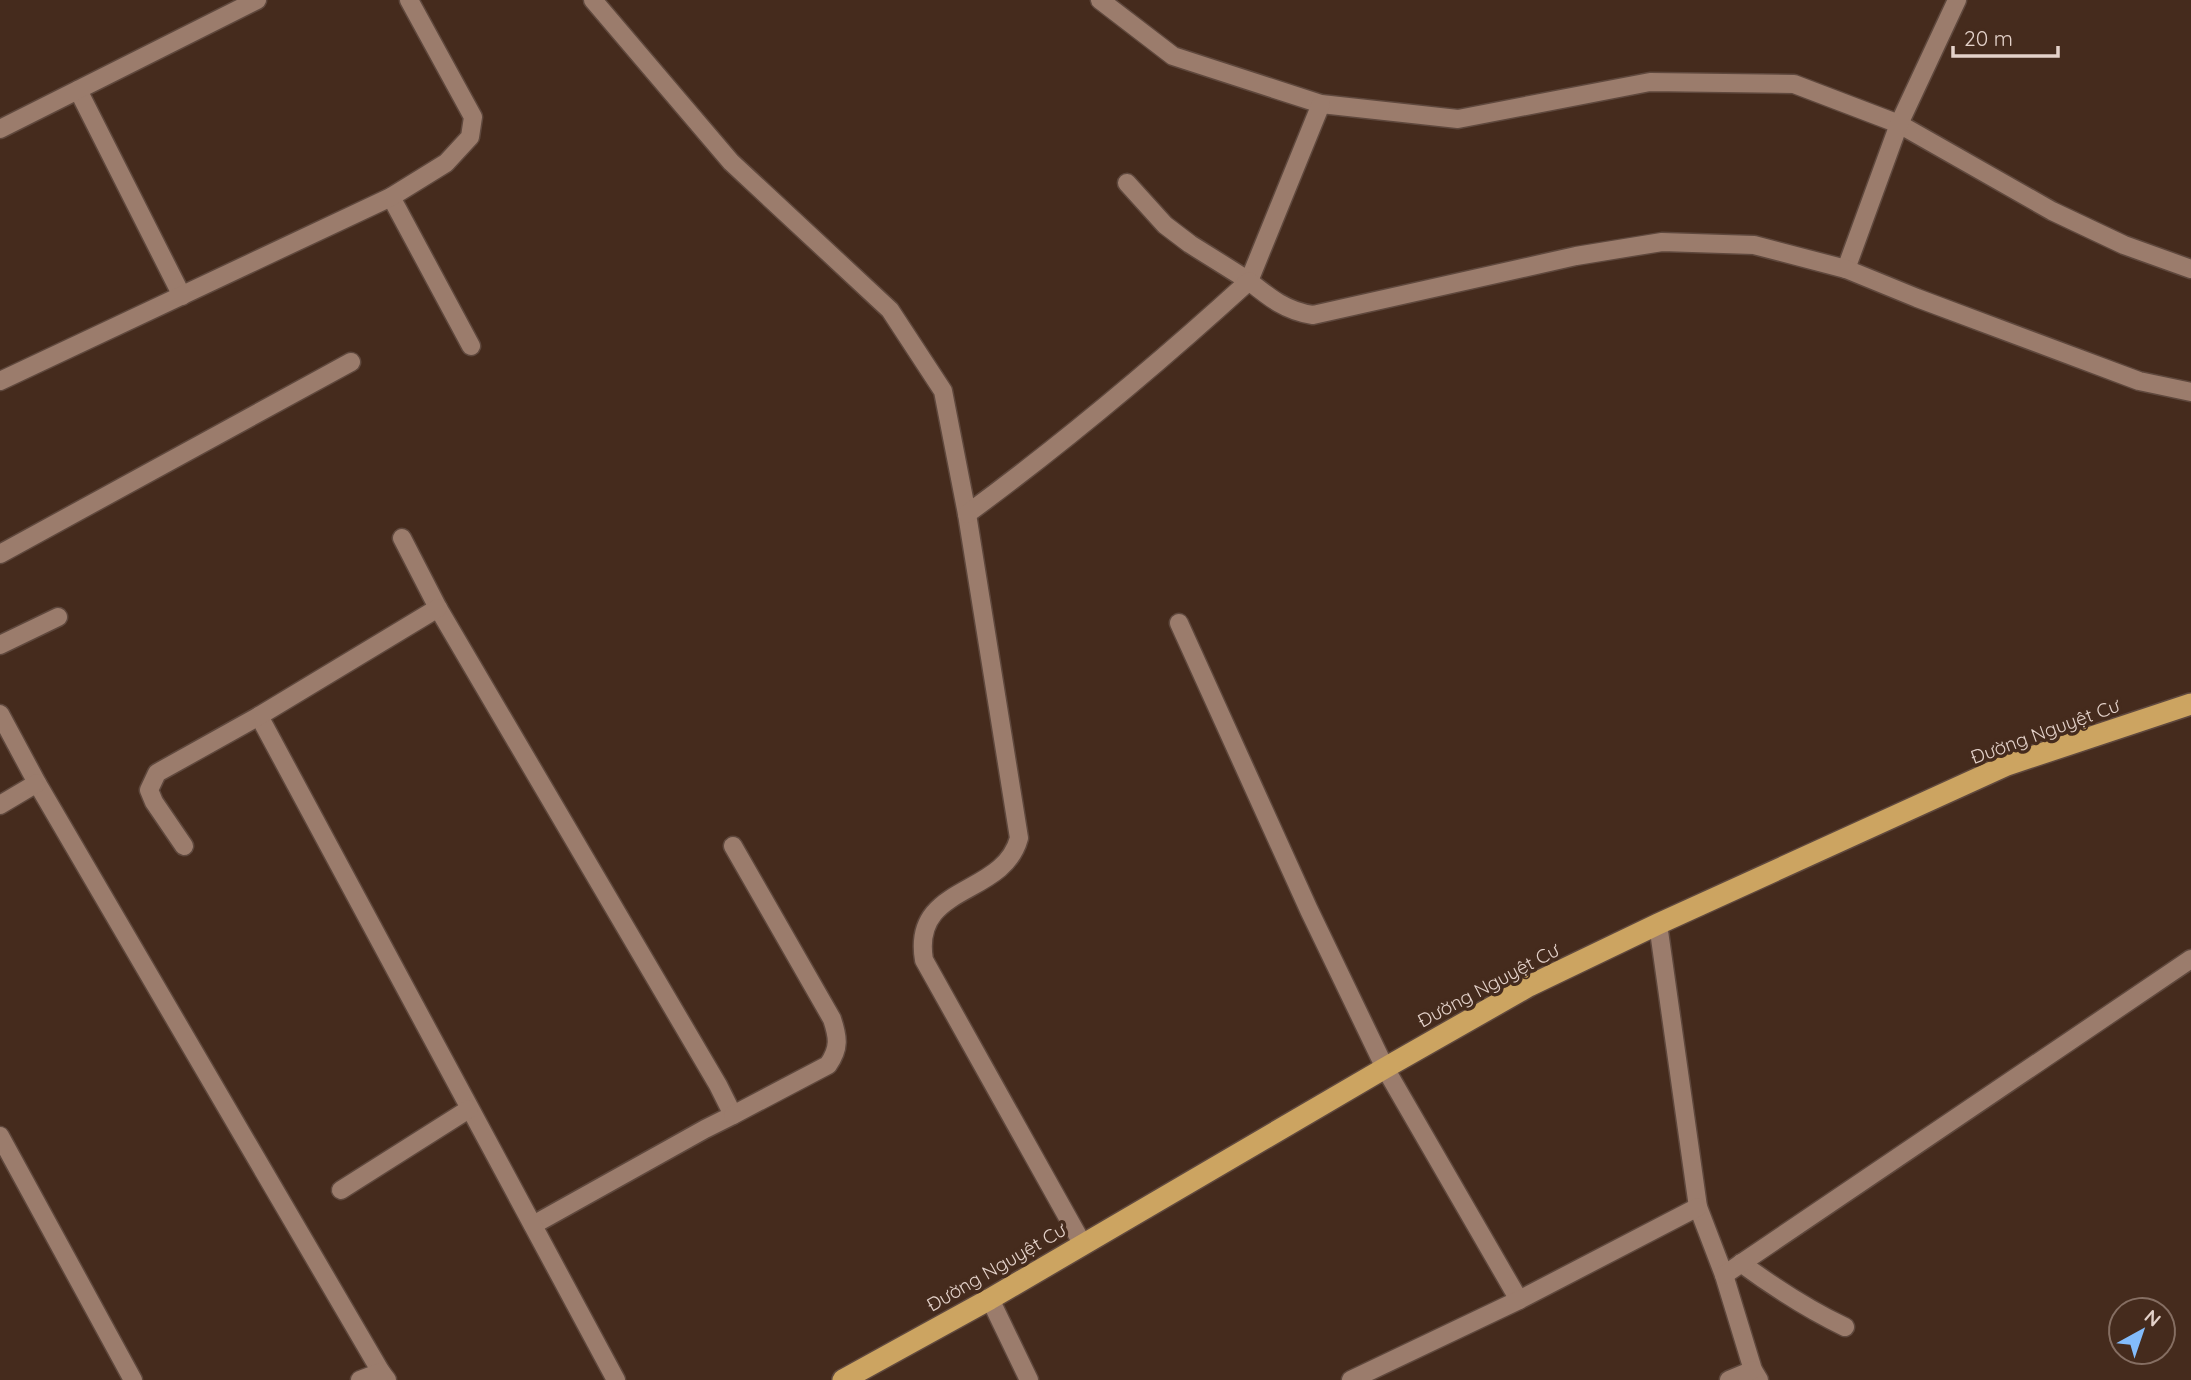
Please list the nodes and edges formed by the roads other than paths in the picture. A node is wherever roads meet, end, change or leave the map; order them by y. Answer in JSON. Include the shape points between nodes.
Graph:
{"nodes":[{"id":1,"x":257,"y":0,"type":"edge"},
{"id":2,"x":409,"y":0,"type":"edge"},
{"id":3,"x":593,"y":0,"type":"edge"},
{"id":4,"x":1100,"y":0,"type":"edge"},
{"id":5,"x":1957,"y":0,"type":"edge"},
{"id":6,"x":78,"y":90,"type":"junction"},
{"id":7,"x":1321,"y":104,"type":"junction"},
{"id":8,"x":1899,"y":124,"type":"junction"},
{"id":9,"x":0,"y":129,"type":"edge"},
{"id":10,"x":1126,"y":183,"type":"dead end"},
{"id":11,"x":391,"y":197,"type":"junction"},
{"id":12,"x":1846,"y":269,"type":"junction"},
{"id":13,"x":2191,"y":269,"type":"edge"},
{"id":14,"x":1249,"y":281,"type":"junction"},
{"id":15,"x":182,"y":296,"type":"junction"},
{"id":16,"x":471,"y":346,"type":"dead end"},
{"id":17,"x":351,"y":362,"type":"dead end"},
{"id":18,"x":0,"y":381,"type":"edge"},
{"id":19,"x":2191,"y":392,"type":"edge"},
{"id":20,"x":967,"y":514,"type":"junction"},
{"id":21,"x":402,"y":538,"type":"dead end"},
{"id":22,"x":0,"y":554,"type":"edge"},
{"id":23,"x":438,"y":608,"type":"junction"},
{"id":24,"x":58,"y":617,"type":"dead end"},
{"id":25,"x":1179,"y":624,"type":"dead end"},
{"id":26,"x":0,"y":645,"type":"edge"},
{"id":27,"x":2191,"y":704,"type":"edge"},
{"id":28,"x":0,"y":714,"type":"edge"},
{"id":29,"x":259,"y":716,"type":"junction"},
{"id":30,"x":37,"y":783,"type":"junction"},
{"id":31,"x":0,"y":805,"type":"edge"},
{"id":32,"x":184,"y":846,"type":"dead end"},
{"id":33,"x":733,"y":846,"type":"dead end"},
{"id":34,"x":1658,"y":924,"type":"junction"},
{"id":35,"x":2191,"y":959,"type":"edge"},
{"id":36,"x":1385,"y":1068,"type":"junction"},
{"id":37,"x":469,"y":1109,"type":"junction"},
{"id":38,"x":733,"y":1115,"type":"junction"},
{"id":39,"x":0,"y":1136,"type":"edge"},
{"id":40,"x":341,"y":1190,"type":"dead end"},
{"id":41,"x":1698,"y":1206,"type":"junction"},
{"id":42,"x":533,"y":1226,"type":"junction"},
{"id":43,"x":1082,"y":1243,"type":"junction"},
{"id":44,"x":1741,"y":1263,"type":"junction"},
{"id":45,"x":1724,"y":1275,"type":"junction"},
{"id":46,"x":990,"y":1298,"type":"junction"},
{"id":47,"x":1520,"y":1300,"type":"junction"},
{"id":48,"x":1845,"y":1326,"type":"dead end"},
{"id":49,"x":1756,"y":1375,"type":"edge"},
{"id":50,"x":384,"y":1376,"type":"edge"},
{"id":51,"x":133,"y":1380,"type":"edge"},
{"id":52,"x":360,"y":1380,"type":"edge"},
{"id":53,"x":616,"y":1380,"type":"edge"},
{"id":54,"x":843,"y":1380,"type":"edge"},
{"id":55,"x":1029,"y":1380,"type":"edge"},
{"id":56,"x":1351,"y":1380,"type":"edge"},
{"id":57,"x":1729,"y":1380,"type":"edge"}],
"edges":[{"from":1,"to":6,"type":"street"},
{"from":2,"to":11,"type":"street","via":[[473,117],[470,137],[446,163]]},
{"from":3,"to":20,"type":"street","via":[[731,162],[890,310],[943,391]]},
{"from":4,"to":7,"type":"street","via":[[1173,56]]},
{"from":5,"to":8,"type":"street"},
{"from":6,"to":9,"type":"street"},
{"from":6,"to":15,"type":"street"},
{"from":7,"to":8,"type":"street","via":[[1458,119],[1650,82],[1794,84]]},
{"from":7,"to":14,"type":"street"},
{"from":8,"to":12,"type":"street"},
{"from":8,"to":13,"type":"street","via":[[2052,211],[2124,245]]},
{"from":10,"to":14,"type":"street","via":[[1165,225]]},
{"from":11,"to":15,"type":"street"},
{"from":11,"to":16,"type":"street"},
{"from":12,"to":14,"type":"street","via":[[1754,245],[1662,242],[1576,256],[1313,315],[1280,305]]},
{"from":12,"to":19,"type":"street","via":[[2139,381]]},
{"from":14,"to":20,"type":"street","via":[[1169,352]]},
{"from":15,"to":18,"type":"street"},
{"from":17,"to":22,"type":"street"},
{"from":20,"to":43,"type":"street","via":[[1019,838],[999,870],[942,904],[925,930],[924,960]]},
{"from":21,"to":23,"type":"street"},
{"from":23,"to":29,"type":"street"},
{"from":23,"to":38,"type":"street"},
{"from":24,"to":26,"type":"street"},
{"from":25,"to":36,"type":"street"},
{"from":27,"to":34,"type":"highway","name":"Đường Nguyệt Cư","via":[[2007,765]]},
{"from":28,"to":30,"type":"street"},
{"from":29,"to":32,"type":"street","via":[[157,774],[149,790]]},
{"from":29,"to":37,"type":"street"},
{"from":30,"to":31,"type":"street"},
{"from":30,"to":50,"type":"street"},
{"from":33,"to":38,"type":"street","via":[[832,1018],[838,1038],[836,1054],[828,1065]]},
{"from":34,"to":36,"type":"highway","name":"Đường Nguyệt Cư","via":[[1529,986]]},
{"from":34,"to":41,"type":"street"},
{"from":35,"to":44,"type":"street"},
{"from":36,"to":43,"type":"highway","name":"Đường Nguyệt Cư"},
{"from":36,"to":47,"type":"street"},
{"from":37,"to":40,"type":"street"},
{"from":37,"to":42,"type":"street"},
{"from":38,"to":42,"type":"street"},
{"from":39,"to":51,"type":"street"},
{"from":41,"to":45,"type":"street"},
{"from":41,"to":47,"type":"street"},
{"from":42,"to":53,"type":"street"},
{"from":43,"to":46,"type":"highway","name":"Đường Nguyệt Cư"},
{"from":44,"to":45,"type":"street"},
{"from":44,"to":48,"type":"street","via":[[1785,1296]]},
{"from":45,"to":49,"type":"street"},
{"from":46,"to":54,"type":"highway","name":"Đường Nguyệt Cư"},
{"from":46,"to":55,"type":"street"},
{"from":47,"to":56,"type":"street"},
{"from":49,"to":57,"type":"street"},
{"from":50,"to":52,"type":"street"}]}
